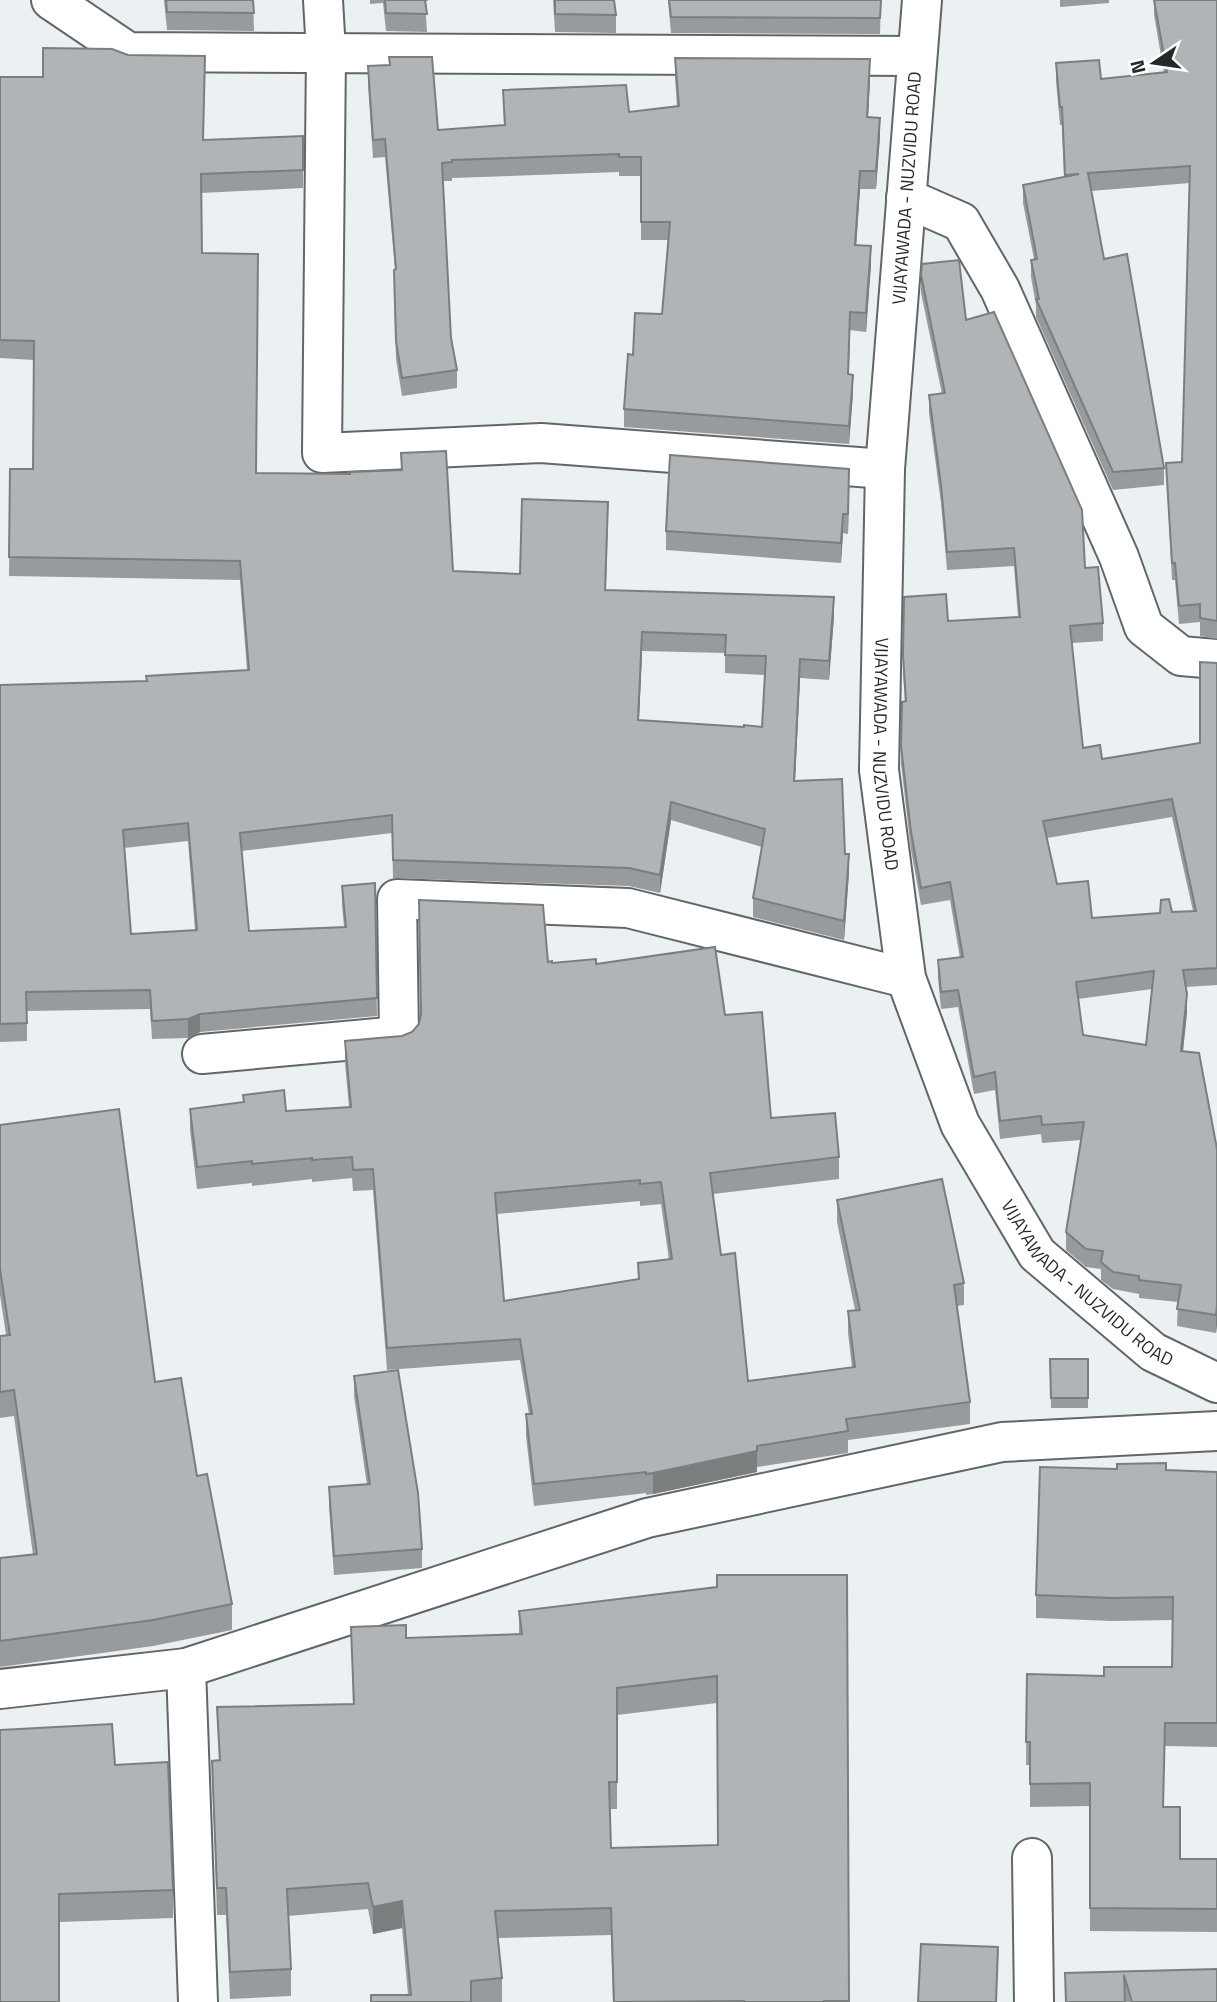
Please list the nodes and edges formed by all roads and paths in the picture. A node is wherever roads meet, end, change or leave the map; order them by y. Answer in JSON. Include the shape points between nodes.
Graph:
{"nodes":[{"id":1,"x":51,"y":0,"type":"edge"},
{"id":2,"x":323,"y":0,"type":"edge"},
{"id":3,"x":922,"y":0,"type":"edge"},
{"id":4,"x":326,"y":52,"type":"junction"},
{"id":5,"x":917,"y":57,"type":"junction"},
{"id":6,"x":905,"y":198,"type":"junction"},
{"id":7,"x":886,"y":469,"type":"junction"},
{"id":8,"x":1217,"y":659,"type":"edge"},
{"id":9,"x":906,"y":978,"type":"junction"},
{"id":10,"x":202,"y":1054,"type":"dead end"},
{"id":11,"x":1217,"y":1383,"type":"edge"},
{"id":12,"x":1217,"y":1432,"type":"edge"},
{"id":13,"x":186,"y":1668,"type":"junction"},
{"id":14,"x":0,"y":1689,"type":"edge"},
{"id":15,"x":1032,"y":1858,"type":"dead end"},
{"id":16,"x":198,"y":2002,"type":"edge"},
{"id":17,"x":1034,"y":2002,"type":"edge"}],
"edges":[{"from":1,"to":4,"type":"street","via":[[128,52]]},
{"from":2,"to":4,"type":"street"},
{"from":3,"to":5,"type":"street","name":"VIJAYAWADA - NUZVIDU ROAD"},
{"from":4,"to":5,"type":"street"},
{"from":4,"to":7,"type":"street","via":[[321,453],[541,443]]},
{"from":5,"to":6,"type":"street","name":"VIJAYAWADA - NUZVIDU ROAD"},
{"from":6,"to":7,"type":"street","name":"VIJAYAWADA - NUZVIDU ROAD"},
{"from":6,"to":8,"type":"street","via":[[961,222],[1000,289],[1119,557],[1144,627],[1181,656]]},
{"from":7,"to":9,"type":"street","name":"VIJAYAWADA - NUZVIDU ROAD","via":[[878,771]]},
{"from":9,"to":10,"type":"street","via":[[628,908],[397,898],[399,1036]]},
{"from":9,"to":11,"type":"street","name":"VIJAYAWADA - NUZVIDU ROAD","via":[[960,1124],[1037,1254],[1153,1352]]},
{"from":12,"to":13,"type":"street","via":[[1002,1442],[647,1518]]},
{"from":13,"to":14,"type":"street"},
{"from":13,"to":16,"type":"street"},
{"from":15,"to":17,"type":"street"}]}
